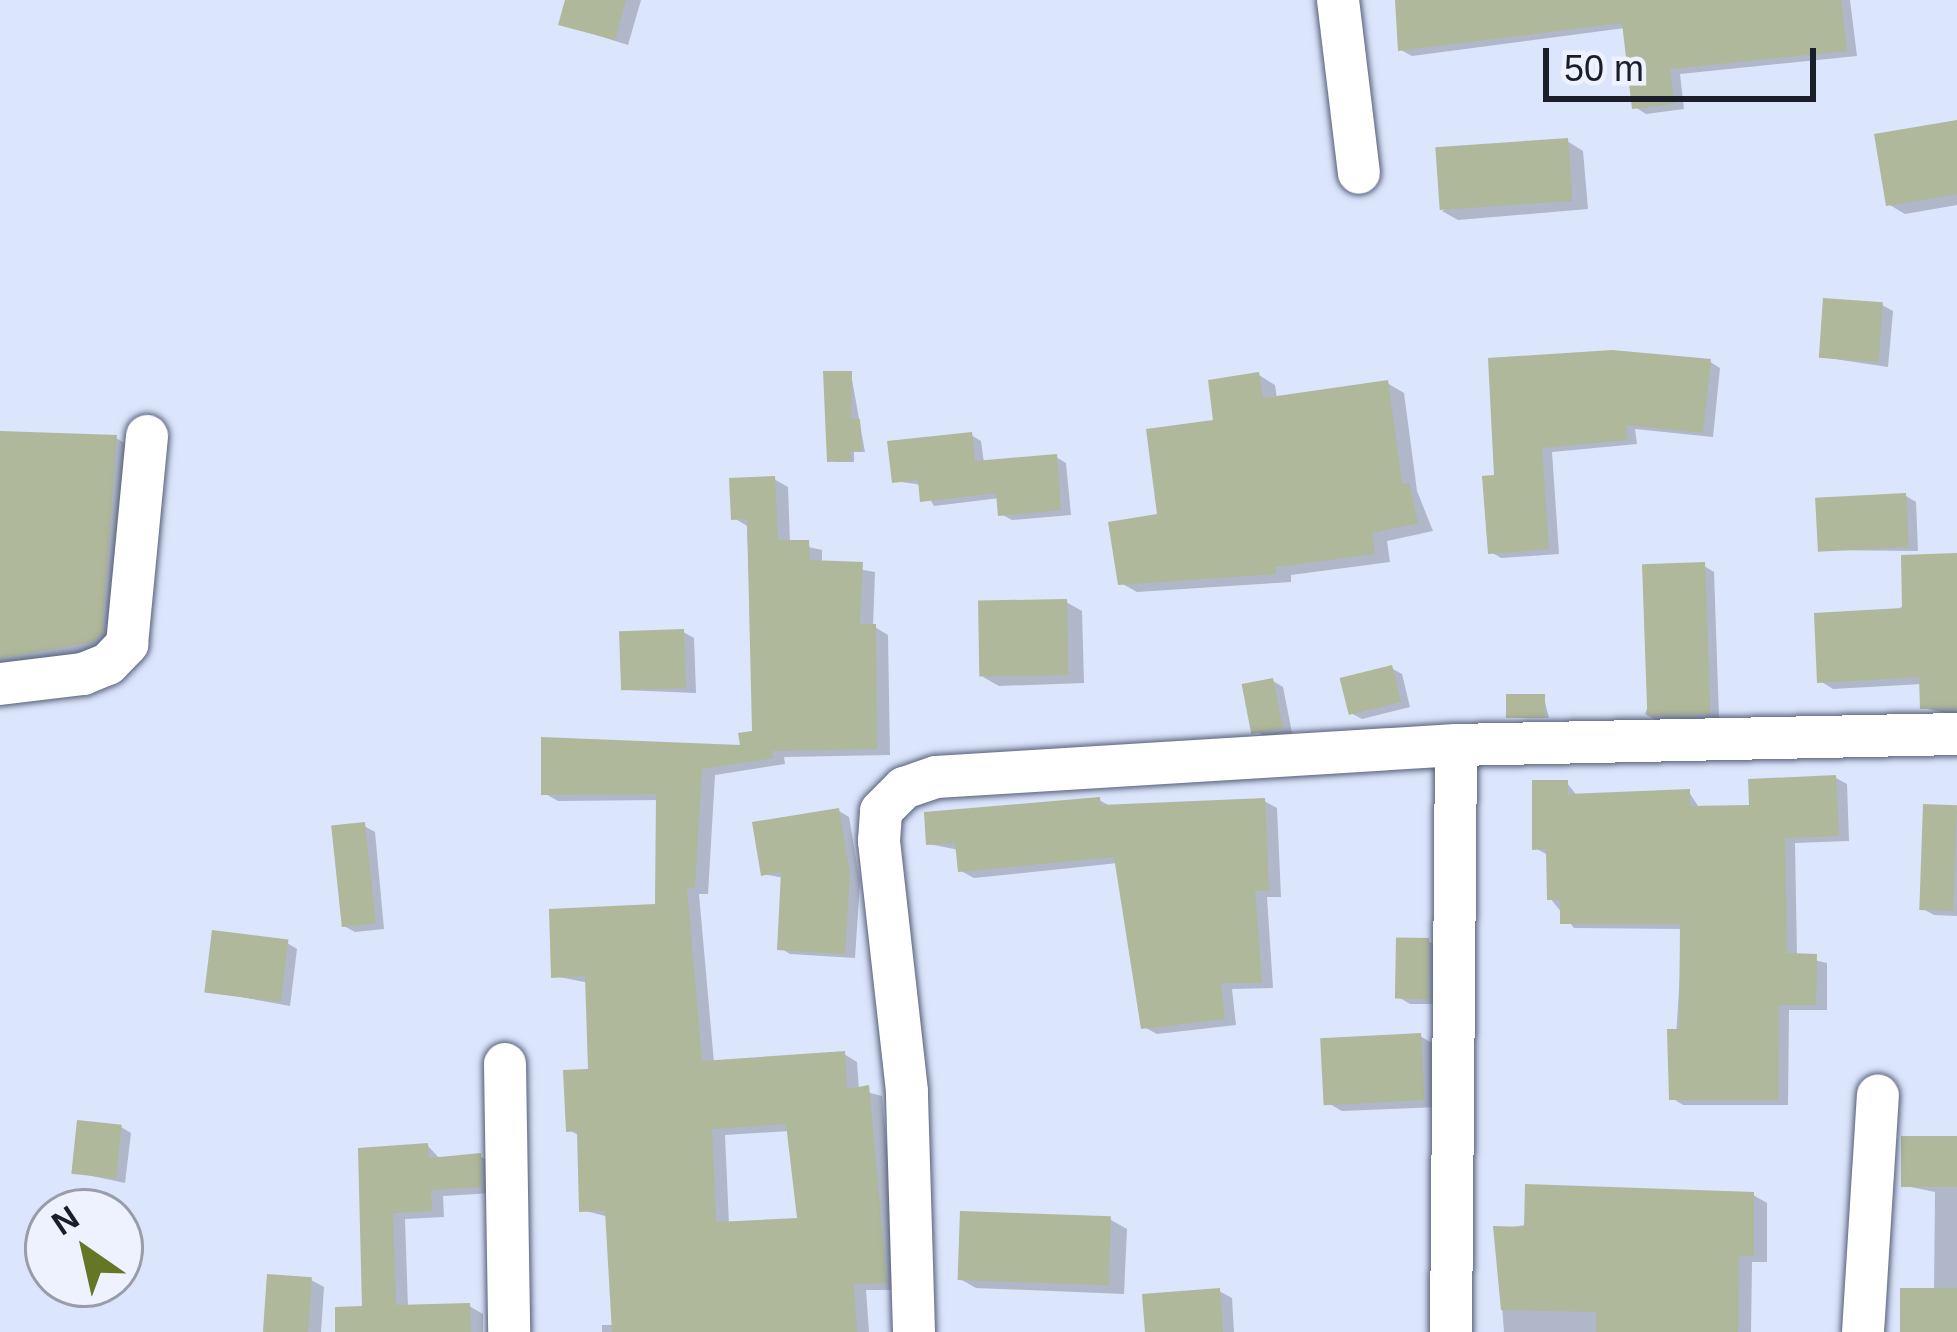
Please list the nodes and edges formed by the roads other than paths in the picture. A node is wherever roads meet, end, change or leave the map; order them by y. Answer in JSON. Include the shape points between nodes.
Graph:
{"nodes":[{"id":1,"x":1338,"y":0,"type":"edge"},
{"id":2,"x":1359,"y":173,"type":"dead end"},
{"id":3,"x":147,"y":436,"type":"dead end"},
{"id":4,"x":0,"y":684,"type":"edge"},
{"id":5,"x":1957,"y":734,"type":"edge"},
{"id":6,"x":1456,"y":746,"type":"junction"},
{"id":7,"x":505,"y":1064,"type":"dead end"},
{"id":8,"x":1878,"y":1095,"type":"dead end"},
{"id":9,"x":509,"y":1332,"type":"edge"},
{"id":10,"x":914,"y":1332,"type":"edge"},
{"id":11,"x":1451,"y":1332,"type":"edge"},
{"id":12,"x":1862,"y":1332,"type":"edge"}],
"edges":[{"from":1,"to":2,"type":"street"},
{"from":3,"to":4,"type":"street","via":[[127,644],[83,674]]},
{"from":5,"to":6,"type":"street"},
{"from":6,"to":10,"type":"street","via":[[936,777],[904,788],[881,812],[907,1091]]},
{"from":6,"to":11,"type":"street"},
{"from":7,"to":9,"type":"street"},
{"from":8,"to":12,"type":"street"}]}
